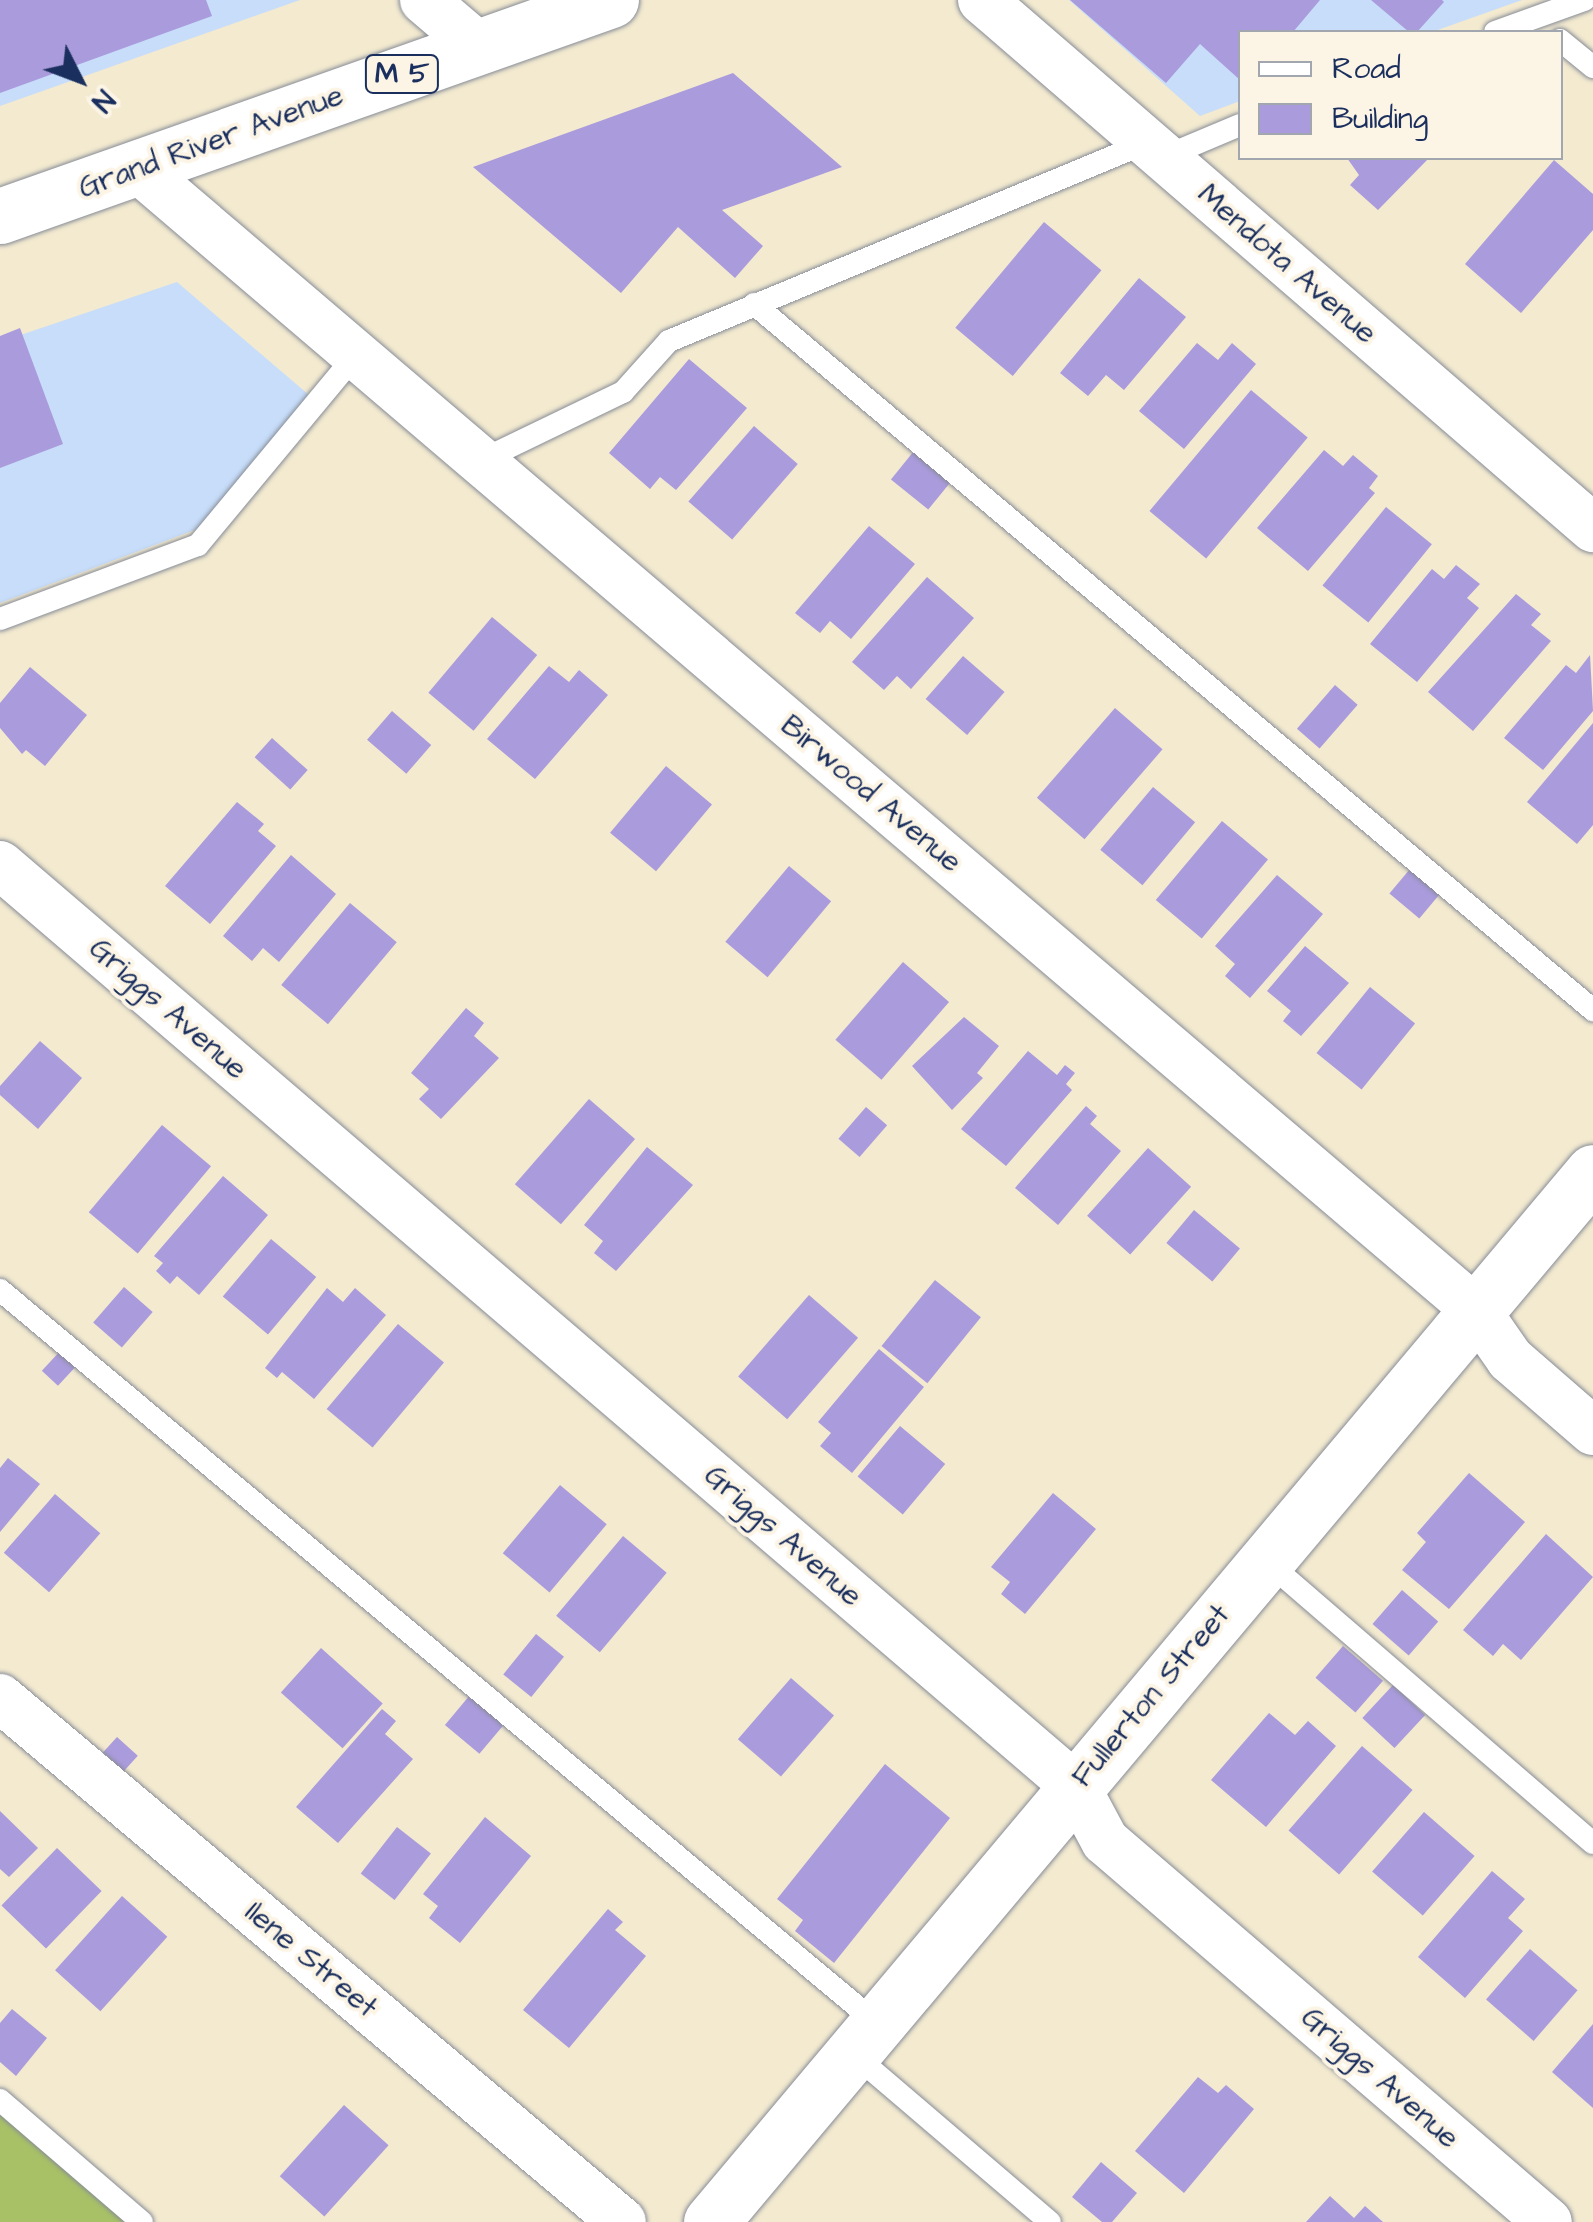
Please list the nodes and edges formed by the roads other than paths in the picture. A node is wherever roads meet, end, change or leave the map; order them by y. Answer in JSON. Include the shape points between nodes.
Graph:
{"nodes":[{"id":1,"x":424,"y":0,"type":"edge"},
{"id":2,"x":611,"y":0,"type":"edge"},
{"id":3,"x":982,"y":0,"type":"edge"},
{"id":4,"x":1584,"y":0,"type":"edge"},
{"id":5,"x":1543,"y":25,"type":"edge"},
{"id":6,"x":1509,"y":30,"type":"edge"},
{"id":7,"x":1563,"y":42,"type":"edge"},
{"id":8,"x":479,"y":47,"type":"junction"},
{"id":9,"x":1593,"y":67,"type":"edge"},
{"id":10,"x":1238,"y":126,"type":"edge"},
{"id":11,"x":1156,"y":149,"type":"junction"},
{"id":12,"x":136,"y":168,"type":"junction"},
{"id":13,"x":0,"y":216,"type":"edge"},
{"id":14,"x":754,"y":304,"type":"junction"},
{"id":15,"x":356,"y":355,"type":"junction"},
{"id":16,"x":480,"y":461,"type":"junction"},
{"id":17,"x":1593,"y":528,"type":"edge"},
{"id":18,"x":0,"y":618,"type":"edge"},
{"id":19,"x":0,"y":864,"type":"edge"},
{"id":20,"x":1593,"y":1010,"type":"edge"},
{"id":21,"x":1593,"y":1172,"type":"edge"},
{"id":22,"x":0,"y":1290,"type":"edge"},
{"id":23,"x":1476,"y":1310,"type":"junction"},
{"id":24,"x":1593,"y":1431,"type":"edge"},
{"id":25,"x":1265,"y":1560,"type":"junction"},
{"id":26,"x":0,"y":1698,"type":"edge"},
{"id":27,"x":1076,"y":1787,"type":"junction"},
{"id":28,"x":1593,"y":1843,"type":"edge"},
{"id":29,"x":865,"y":2038,"type":"junction"},
{"id":30,"x":0,"y":2100,"type":"edge"},
{"id":31,"x":142,"y":2222,"type":"edge"},
{"id":32,"x":622,"y":2222,"type":"edge"},
{"id":33,"x":711,"y":2222,"type":"edge"},
{"id":34,"x":1050,"y":2222,"type":"edge"},
{"id":35,"x":1548,"y":2222,"type":"edge"}],
"edges":[{"from":1,"to":8,"type":"street"},
{"from":2,"to":8,"type":"street","number":"M 5"},
{"from":3,"to":11,"type":"street","name":"Mendota Avenue"},
{"from":4,"to":5,"type":"lane"},
{"from":5,"to":6,"type":"lane"},
{"from":7,"to":9,"type":"lane"},
{"from":8,"to":12,"type":"street","name":"Grand River Avenue","number":"M 5"},
{"from":10,"to":11,"type":"lane"},
{"from":11,"to":14,"type":"lane"},
{"from":11,"to":17,"type":"street","name":"Mendota Avenue"},
{"from":12,"to":13,"type":"street","name":"Grand River Avenue","number":"M 5"},
{"from":12,"to":15,"type":"street","name":"Birwood Avenue"},
{"from":14,"to":16,"type":"lane","via":[[669,340],[623,392]]},
{"from":14,"to":20,"type":"lane"},
{"from":15,"to":16,"type":"street","name":"Birwood Avenue"},
{"from":15,"to":18,"type":"lane","via":[[198,545]]},
{"from":16,"to":23,"type":"street","name":"Birwood Avenue"},
{"from":19,"to":27,"type":"street","name":"Griggs Avenue"},
{"from":21,"to":23,"type":"street","name":"Fullerton Street"},
{"from":22,"to":29,"type":"lane"},
{"from":23,"to":24,"type":"street","name":"Birwood Avenue","via":[[1510,1360]]},
{"from":23,"to":25,"type":"street","name":"Fullerton Street"},
{"from":25,"to":27,"type":"street","name":"Fullerton Street"},
{"from":25,"to":28,"type":"lane"},
{"from":26,"to":32,"type":"street","name":"Ilene Street"},
{"from":27,"to":29,"type":"street","name":"Fullerton Street"},
{"from":27,"to":35,"type":"street","name":"Griggs Avenue","via":[[1105,1841]]},
{"from":29,"to":33,"type":"street","name":"Fullerton Street"},
{"from":29,"to":34,"type":"lane"},
{"from":30,"to":31,"type":"lane"}]}
